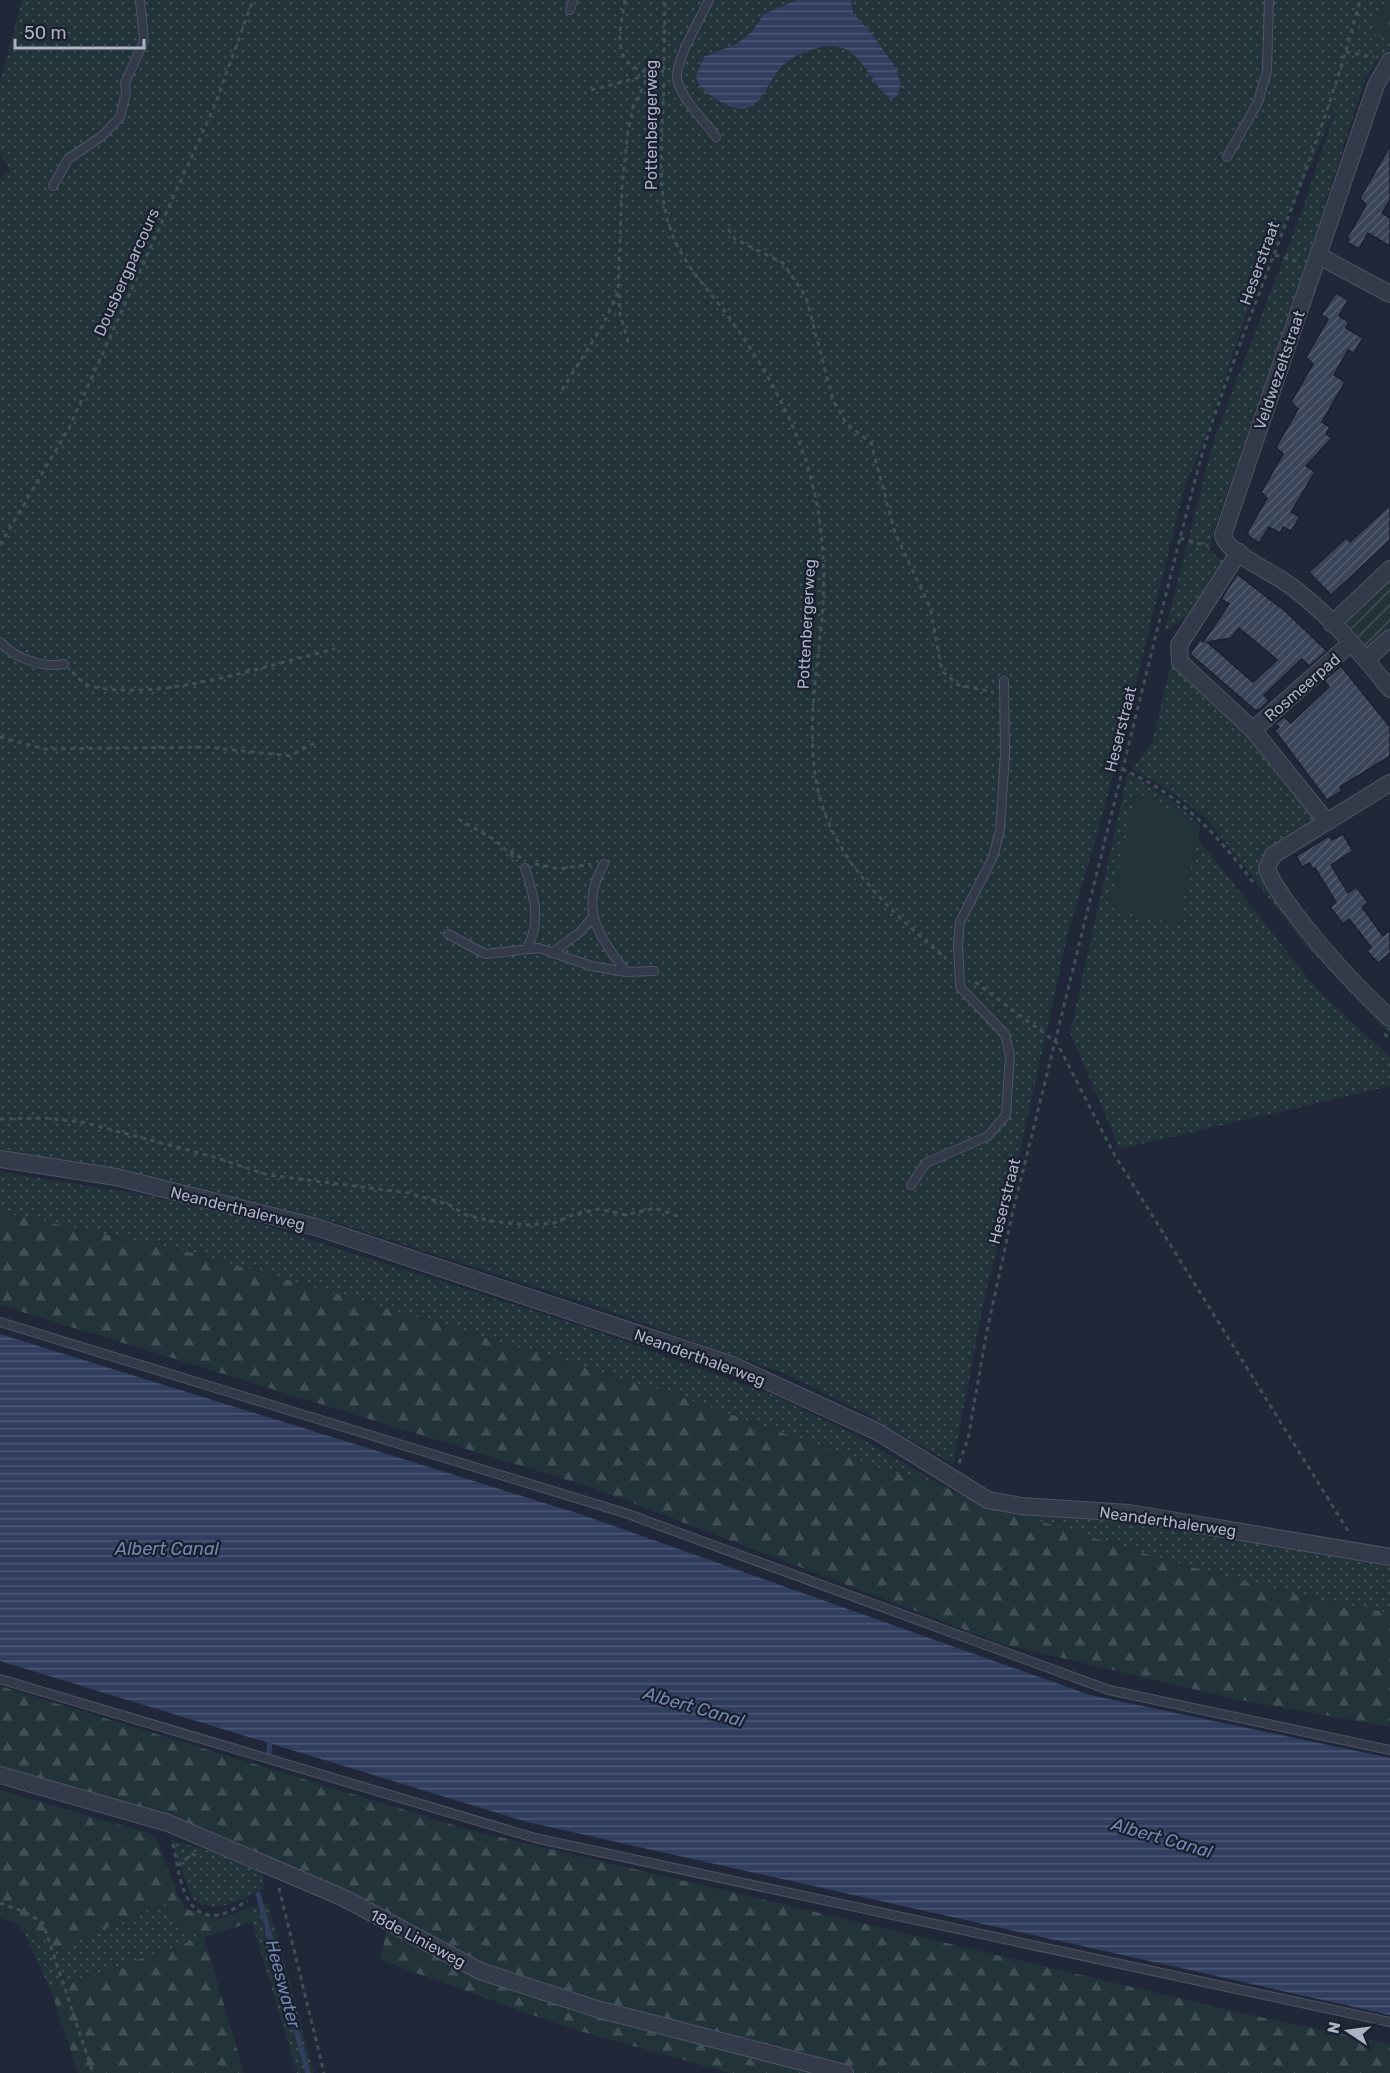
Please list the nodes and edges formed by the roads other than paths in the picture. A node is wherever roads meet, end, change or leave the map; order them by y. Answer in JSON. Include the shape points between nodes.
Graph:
{"nodes":[{"id":1,"x":140,"y":0,"type":"edge"},
{"id":2,"x":573,"y":0,"type":"edge"},
{"id":3,"x":709,"y":0,"type":"edge"},
{"id":4,"x":1269,"y":0,"type":"edge"},
{"id":5,"x":570,"y":10,"type":"dead end"},
{"id":6,"x":1390,"y":61,"type":"edge"},
{"id":7,"x":716,"y":137,"type":"dead end"},
{"id":8,"x":1227,"y":157,"type":"dead end"},
{"id":9,"x":53,"y":186,"type":"dead end"},
{"id":10,"x":1319,"y":256,"type":"junction"},
{"id":11,"x":1387,"y":289,"type":"edge"},
{"id":12,"x":1239,"y":552,"type":"junction"},
{"id":13,"x":1390,"y":569,"type":"edge"},
{"id":14,"x":1332,"y":624,"type":"junction"},
{"id":15,"x":1390,"y":638,"type":"edge"},
{"id":16,"x":0,"y":642,"type":"edge"},
{"id":17,"x":1351,"y":644,"type":"junction"},
{"id":18,"x":1366,"y":660,"type":"junction"},
{"id":19,"x":64,"y":664,"type":"road end"},
{"id":20,"x":1004,"y":681,"type":"dead end"},
{"id":21,"x":1390,"y":689,"type":"edge"},
{"id":22,"x":1253,"y":730,"type":"junction"},
{"id":23,"x":1390,"y":783,"type":"edge"},
{"id":24,"x":1327,"y":822,"type":"junction"},
{"id":25,"x":527,"y":864,"type":"road end"},
{"id":26,"x":603,"y":864,"type":"road end"},
{"id":27,"x":593,"y":917,"type":"junction"},
{"id":28,"x":447,"y":934,"type":"dead end"},
{"id":29,"x":526,"y":948,"type":"junction"},
{"id":30,"x":554,"y":952,"type":"junction"},
{"id":31,"x":654,"y":971,"type":"dead end"},
{"id":32,"x":626,"y":972,"type":"junction"},
{"id":33,"x":1390,"y":1018,"type":"edge"},
{"id":34,"x":0,"y":1159,"type":"edge"},
{"id":35,"x":910,"y":1185,"type":"dead end"},
{"id":36,"x":0,"y":1323,"type":"edge"},
{"id":37,"x":1390,"y":1557,"type":"edge"},
{"id":38,"x":0,"y":1679,"type":"edge"},
{"id":39,"x":1390,"y":1750,"type":"edge"},
{"id":40,"x":0,"y":1775,"type":"edge"},
{"id":41,"x":1390,"y":2022,"type":"edge"},
{"id":42,"x":844,"y":2073,"type":"edge"}],
"edges":[{"from":1,"to":9,"type":"lane","via":[[144,41],[125,83],[120,117],[102,136],[68,159]]},
{"from":2,"to":5,"type":"lane"},
{"from":3,"to":7,"type":"lane","via":[[679,64],[676,80]]},
{"from":4,"to":8,"type":"lane","via":[[1267,71],[1258,102]]},
{"from":6,"to":10,"type":"street","name":"Veldwezeltstraat","via":[[1376,85]]},
{"from":10,"to":11,"type":"street"},
{"from":10,"to":12,"type":"street","name":"Veldwezeltstraat","via":[[1223,530],[1223,540]]},
{"from":12,"to":14,"type":"street","via":[[1287,584]]},
{"from":12,"to":22,"type":"street","name":"Rosmeerpad","via":[[1179,645],[1180,662]]},
{"from":13,"to":14,"type":"street"},
{"from":14,"to":17,"type":"street"},
{"from":15,"to":18,"type":"street"},
{"from":16,"to":19,"type":"lane","via":[[9,652],[30,661],[49,667]]},
{"from":17,"to":18,"type":"street"},
{"from":17,"to":22,"type":"street","name":"Rosmeerpad"},
{"from":18,"to":21,"type":"street"},
{"from":20,"to":35,"type":"lane","via":[[1000,830],[985,875],[960,922],[958,944],[960,987],[1005,1034],[1010,1055],[1006,1115],[988,1136],[926,1162]]},
{"from":22,"to":24,"type":"street","name":"Rosmeerpad"},
{"from":23,"to":24,"type":"street"},
{"from":24,"to":33,"type":"street","via":[[1273,855],[1267,862],[1269,876],[1328,954]]},
{"from":25,"to":29,"type":"lane","via":[[537,917]]},
{"from":26,"to":27,"type":"lane","via":[[591,890]]},
{"from":27,"to":30,"type":"lane"},
{"from":27,"to":32,"type":"lane","via":[[609,950]]},
{"from":28,"to":29,"type":"lane","via":[[485,954]]},
{"from":29,"to":30,"type":"lane"},
{"from":30,"to":32,"type":"lane","via":[[591,966]]},
{"from":31,"to":32,"type":"lane"},
{"from":34,"to":37,"type":"street","name":"Neanderthalerweg","via":[[116,1177],[316,1227],[720,1360],[878,1432],[988,1500],[1129,1513]]},
{"from":36,"to":39,"type":"lane","via":[[625,1513],[1109,1690]]},
{"from":38,"to":41,"type":"lane","via":[[535,1838]]},
{"from":40,"to":42,"type":"street","name":"18de Linieweg","via":[[168,1823],[344,1898],[480,1971],[597,2009]]}]}
